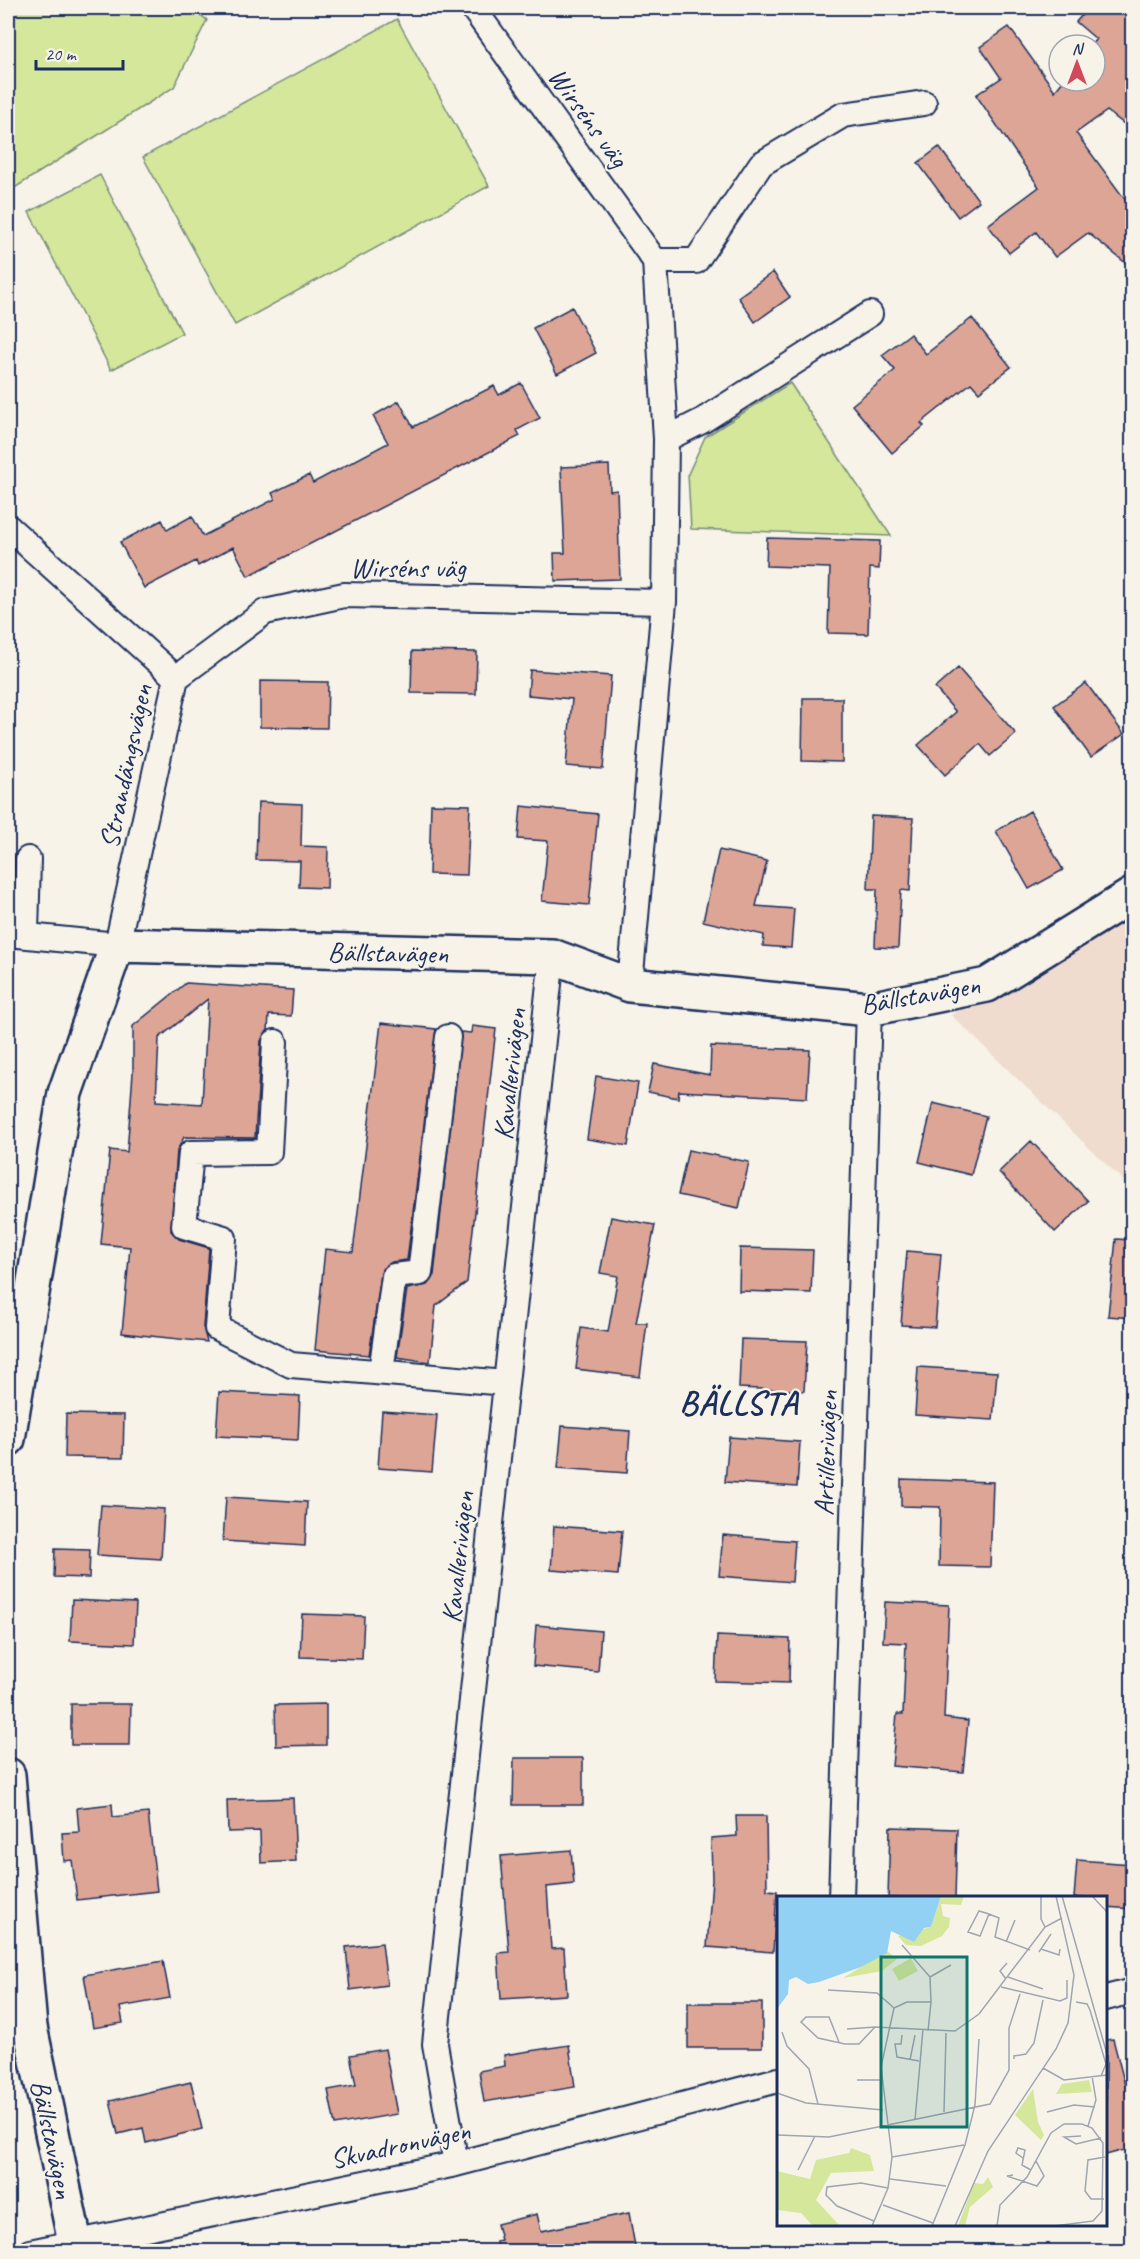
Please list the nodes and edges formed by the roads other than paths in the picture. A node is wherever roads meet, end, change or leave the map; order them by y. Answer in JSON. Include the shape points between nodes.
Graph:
{"nodes":[{"id":1,"x":473,"y":8,"type":"edge"},
{"id":2,"x":924,"y":103,"type":"dead end"},
{"id":3,"x":655,"y":261,"type":"junction"},
{"id":4,"x":870,"y":314,"type":"dead end"},
{"id":5,"x":666,"y":439,"type":"junction"},
{"id":6,"x":8,"y":527,"type":"edge"},
{"id":7,"x":664,"y":602,"type":"junction"},
{"id":8,"x":176,"y":678,"type":"junction"},
{"id":9,"x":28,"y":859,"type":"dead end"},
{"id":10,"x":1132,"y":895,"type":"edge"},
{"id":11,"x":17,"y":934,"type":"edge"},
{"id":12,"x":117,"y":945,"type":"junction"},
{"id":13,"x":552,"y":956,"type":"junction"},
{"id":14,"x":630,"y":985,"type":"junction"},
{"id":15,"x":869,"y":1010,"type":"junction"},
{"id":16,"x":448,"y":1037,"type":"dead end"},
{"id":17,"x":275,"y":1042,"type":"dead end"},
{"id":18,"x":381,"y":1372,"type":"junction"},
{"id":19,"x":506,"y":1383,"type":"junction"},
{"id":20,"x":8,"y":1439,"type":"edge"},
{"id":21,"x":8,"y":1774,"type":"edge"},
{"id":22,"x":841,"y":1896,"type":"edge"},
{"id":23,"x":1132,"y":1991,"type":"edge"},
{"id":24,"x":1107,"y":1998,"type":"edge"},
{"id":25,"x":19,"y":2027,"type":"edge"},
{"id":26,"x":777,"y":2080,"type":"edge"},
{"id":27,"x":456,"y":2164,"type":"junction"},
{"id":28,"x":76,"y":2247,"type":"edge"},
{"id":29,"x":30,"y":2252,"type":"edge"}],
"edges":[{"from":1,"to":3,"type":"street","name":"Wirséns väg"},
{"from":2,"to":3,"type":"street","via":[[843,115],[761,164],[696,261]]},
{"from":3,"to":5,"type":"street"},
{"from":4,"to":5,"type":"street","via":[[702,422]]},
{"from":5,"to":7,"type":"street"},
{"from":6,"to":8,"type":"street","name":"Strandängsvägen"},
{"from":7,"to":8,"type":"street","name":"Wirséns väg","via":[[344,595],[265,612]]},
{"from":7,"to":14,"type":"street"},
{"from":8,"to":12,"type":"street","name":"Strandängsvägen"},
{"from":9,"to":11,"type":"street"},
{"from":10,"to":15,"type":"street","name":"Bällstavägen","via":[[987,985]]},
{"from":11,"to":12,"type":"street"},
{"from":12,"to":13,"type":"street","name":"Bällstavägen"},
{"from":12,"to":20,"type":"street","via":[[65,1092]]},
{"from":13,"to":14,"type":"street","name":"Bällstavägen"},
{"from":13,"to":19,"type":"street","name":"Kavallerivägen"},
{"from":14,"to":15,"type":"street","name":"Bällstavägen"},
{"from":15,"to":22,"type":"street","name":"Artillerivägen"},
{"from":16,"to":18,"type":"street","via":[[420,1273],[394,1276]]},
{"from":17,"to":18,"type":"street","via":[[269,1152],[191,1153],[184,1226],[224,1238],[217,1328],[291,1365]]},
{"from":18,"to":19,"type":"street"},
{"from":19,"to":27,"type":"street","name":"Kavallerivägen","via":[[435,2044]]},
{"from":21,"to":25,"type":"street","name":"Bällstavägen"},
{"from":23,"to":24,"type":"street"},
{"from":25,"to":28,"type":"street","name":"Bällstavägen"},
{"from":26,"to":27,"type":"street","name":"Skvadronvägen"},
{"from":27,"to":28,"type":"street","name":"Skvadronvägen"},
{"from":28,"to":29,"type":"street","name":"Skvadronvägen"}]}
